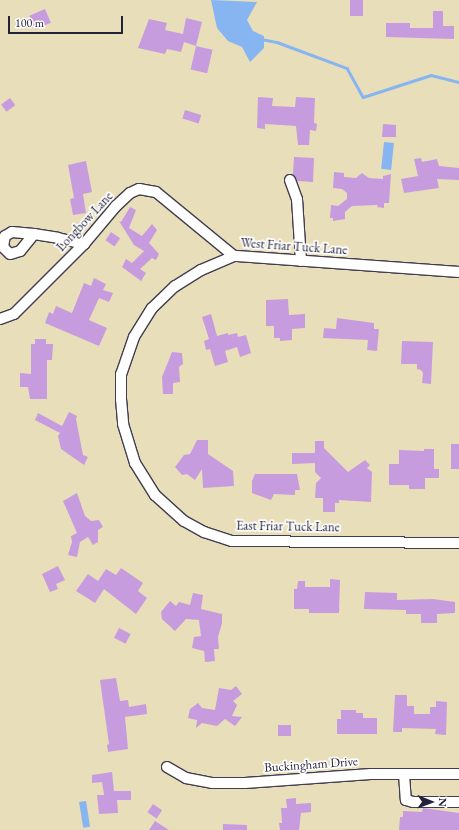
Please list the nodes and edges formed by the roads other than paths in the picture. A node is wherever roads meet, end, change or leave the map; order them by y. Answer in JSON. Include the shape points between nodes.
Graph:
{"nodes":[{"id":1,"x":290,"y":180,"type":"dead end"},
{"id":2,"x":34,"y":234,"type":"dead end"},
{"id":3,"x":84,"y":244,"type":"junction"},
{"id":4,"x":234,"y":256,"type":"junction"},
{"id":5,"x":301,"y":261,"type":"junction"},
{"id":6,"x":459,"y":272,"type":"edge"},
{"id":7,"x":0,"y":320,"type":"edge"},
{"id":8,"x":131,"y":452,"type":"joint"},
{"id":9,"x":459,"y":543,"type":"edge"},
{"id":10,"x":167,"y":767,"type":"dead end"},
{"id":11,"x":404,"y":774,"type":"junction"},
{"id":12,"x":459,"y":774,"type":"edge"},
{"id":13,"x":459,"y":802,"type":"edge"}],
"edges":[{"from":1,"to":5,"type":"street","via":[[297,199]]},
{"from":2,"to":3,"type":"street"},
{"from":3,"to":4,"type":"street","name":"Longbow Lane","via":[[130,193],[149,189]]},
{"from":3,"to":7,"type":"street","name":"Longbow Lane","via":[[14,314]]},
{"from":4,"to":5,"type":"street","name":"West Friar Tuck Lane"},
{"from":4,"to":8,"type":"street","name":"West Friar Tuck Lane","via":[[201,270],[175,286],[152,308],[134,337],[121,374],[123,424]]},
{"from":5,"to":6,"type":"street","name":"West Friar Tuck Lane"},
{"from":8,"to":9,"type":"street","name":"East Friar Tuck Lane","via":[[155,495],[184,521],[204,532],[232,541]]},
{"from":10,"to":11,"type":"street","name":"Buckingham Drive","via":[[186,778],[215,783]]},
{"from":11,"to":12,"type":"street","name":"Buckingham Drive"},
{"from":11,"to":13,"type":"street","via":[[406,800]]}]}
